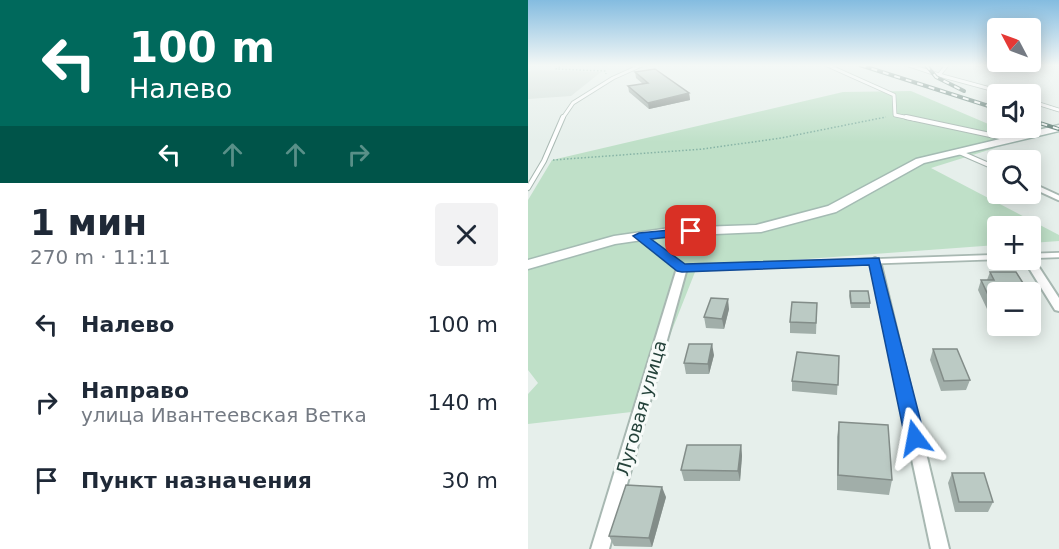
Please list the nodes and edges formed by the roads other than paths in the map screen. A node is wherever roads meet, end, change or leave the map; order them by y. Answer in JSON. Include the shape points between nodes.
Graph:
{"nodes":[{"id":1,"x":593,"y":91,"type":"edge"},
{"id":2,"x":884,"y":91,"type":"edge"},
{"id":3,"x":1041,"y":104,"type":"edge"},
{"id":4,"x":1059,"y":110,"type":"edge"},
{"id":5,"x":1059,"y":128,"type":"edge"},
{"id":6,"x":1009,"y":139,"type":"junction"},
{"id":7,"x":959,"y":152,"type":"junction"},
{"id":8,"x":987,"y":164,"type":"edge"},
{"id":9,"x":528,"y":188,"type":"edge"},
{"id":10,"x":1041,"y":190,"type":"edge"},
{"id":11,"x":1059,"y":198,"type":"edge"},
{"id":12,"x":639,"y":236,"type":"junction"},
{"id":13,"x":1059,"y":255,"type":"edge"},
{"id":14,"x":1041,"y":256,"type":"edge"},
{"id":15,"x":987,"y":257,"type":"edge"},
{"id":16,"x":875,"y":261,"type":"junction"},
{"id":17,"x":528,"y":265,"type":"edge"},
{"id":18,"x":682,"y":268,"type":"junction"},
{"id":19,"x":1038,"y":270,"type":"edge"},
{"id":20,"x":1059,"y":307,"type":"edge"},
{"id":21,"x":600,"y":549,"type":"edge"},
{"id":22,"x":940,"y":549,"type":"edge"}],
"edges":[{"from":1,"to":9,"type":"lane","via":[[573,103]]},
{"from":2,"to":6,"type":"lane","via":[[894,95],[895,115]]},
{"from":3,"to":4,"type":"lane"},
{"from":5,"to":6,"type":"main road"},
{"from":6,"to":7,"type":"main road"},
{"from":7,"to":8,"type":"lane"},
{"from":7,"to":12,"type":"main road","via":[[920,161],[832,209],[756,229]]},
{"from":10,"to":11,"type":"lane"},
{"from":12,"to":17,"type":"main road"},
{"from":12,"to":18,"type":"lane"},
{"from":13,"to":14,"type":"lane"},
{"from":15,"to":16,"type":"lane"},
{"from":16,"to":18,"type":"lane"},
{"from":16,"to":22,"type":"street"},
{"from":18,"to":21,"type":"street","name":"Луговая улица"},
{"from":19,"to":20,"type":"street"}]}
